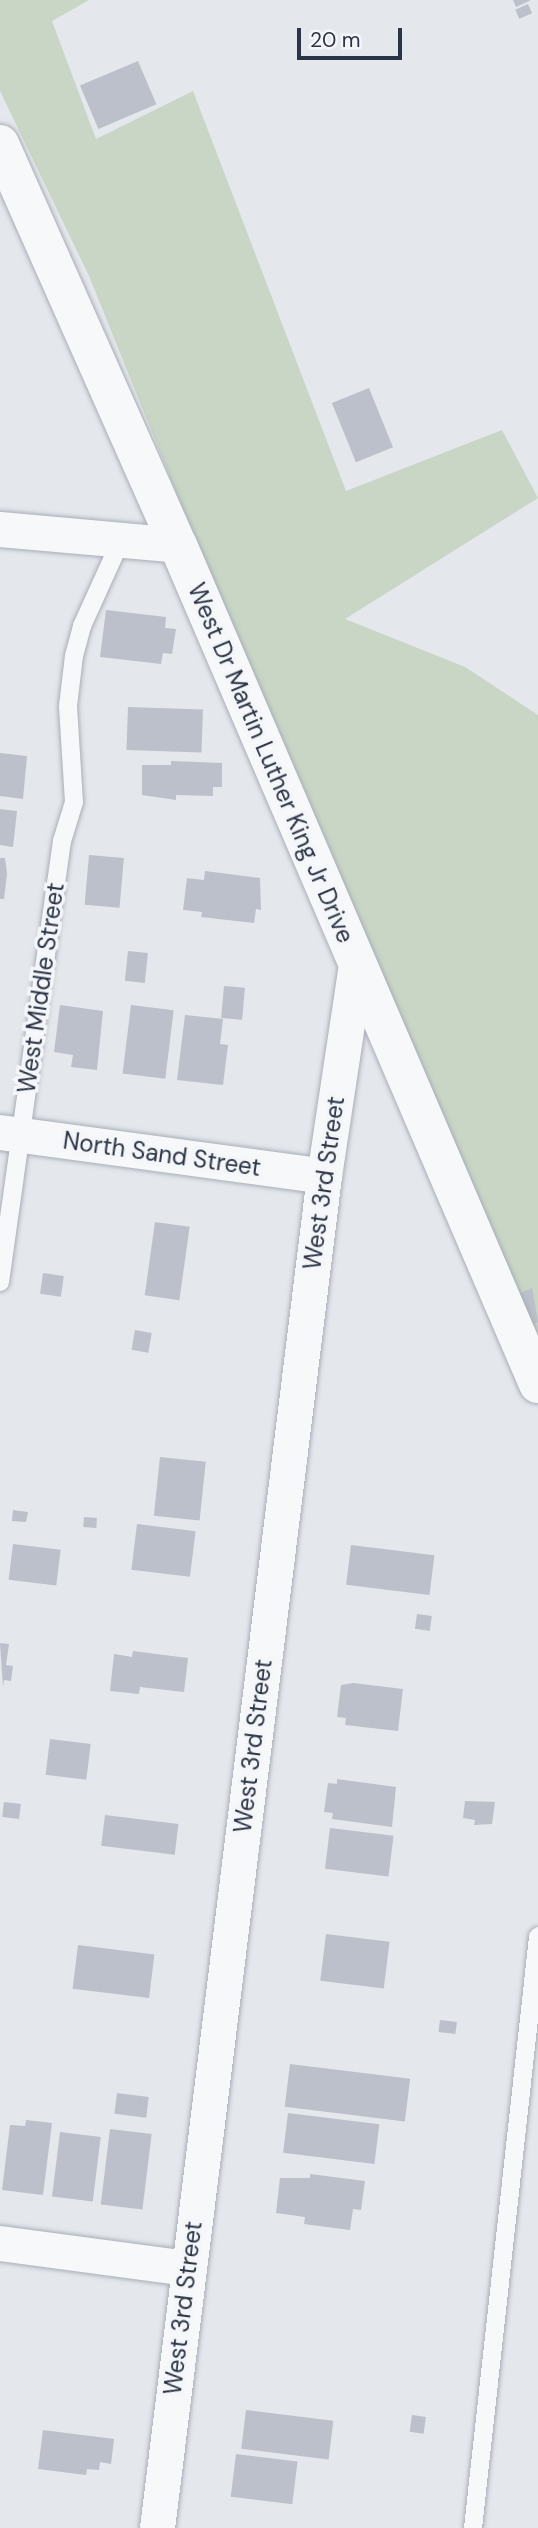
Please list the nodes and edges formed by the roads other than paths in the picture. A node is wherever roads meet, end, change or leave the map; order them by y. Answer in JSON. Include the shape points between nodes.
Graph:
{"nodes":[{"id":1,"x":0,"y":144,"type":"edge"},
{"id":2,"x":0,"y":529,"type":"edge"},
{"id":3,"x":121,"y":540,"type":"junction"},
{"id":4,"x":178,"y":545,"type":"junction"},
{"id":5,"x":356,"y":964,"type":"junction"},
{"id":6,"x":10,"y":1133,"type":"edge"},
{"id":7,"x":324,"y":1176,"type":"junction"},
{"id":8,"x":0,"y":1282,"type":"edge"},
{"id":9,"x":538,"y":1384,"type":"edge"},
{"id":10,"x":538,"y":1937,"type":"edge"},
{"id":11,"x":0,"y":2243,"type":"edge"},
{"id":12,"x":187,"y":2269,"type":"junction"},
{"id":13,"x":158,"y":2528,"type":"edge"},
{"id":14,"x":473,"y":2528,"type":"edge"}],
"edges":[{"from":1,"to":4,"type":"street","name":"West Dr Martin Luther King Jr Drive"},
{"from":2,"to":3,"type":"street"},
{"from":3,"to":4,"type":"street"},
{"from":3,"to":6,"type":"lane","name":"West Middle Street","via":[[82,626],[74,656],[68,706],[74,802],[62,841]]},
{"from":4,"to":5,"type":"street","name":"West Dr Martin Luther King Jr Drive"},
{"from":5,"to":7,"type":"street","name":"West 3rd Street"},
{"from":5,"to":9,"type":"street","name":"West Dr Martin Luther King Jr Drive"},
{"from":6,"to":7,"type":"street","name":"North Sand Street"},
{"from":6,"to":8,"type":"lane","name":"West Middle Street"},
{"from":7,"to":12,"type":"street","name":"West 3rd Street"},
{"from":10,"to":14,"type":"lane"},
{"from":11,"to":12,"type":"street"},
{"from":12,"to":13,"type":"street","name":"West 3rd Street"}]}
